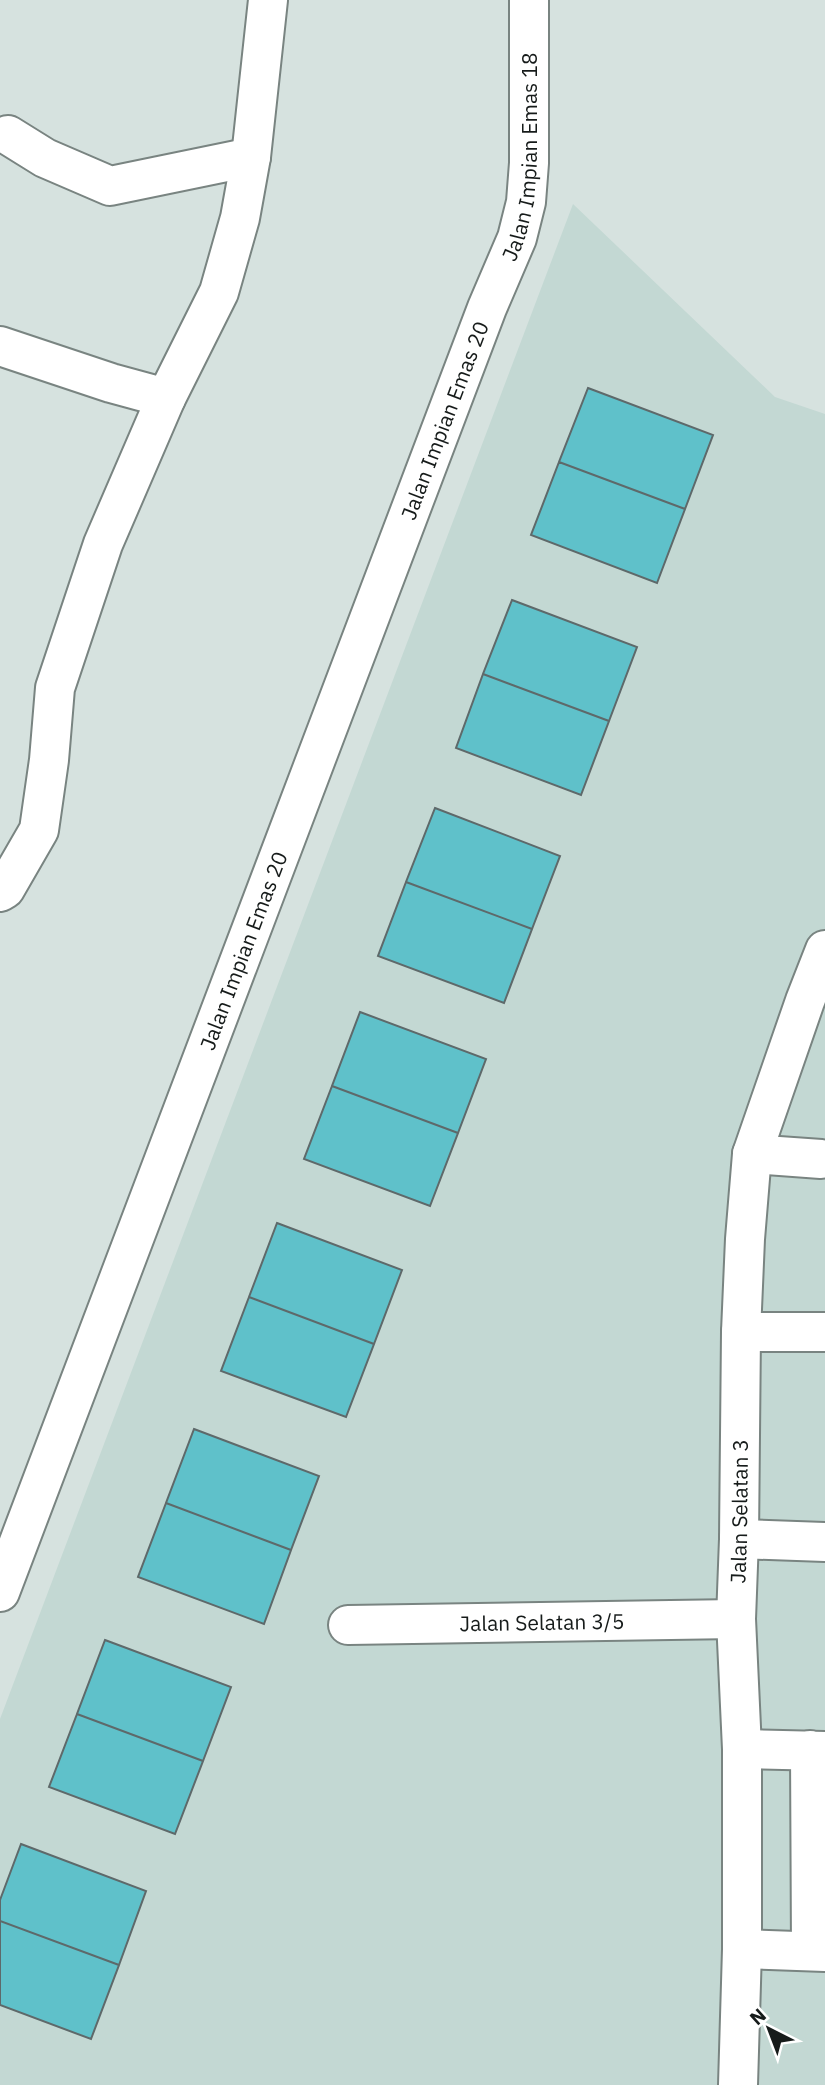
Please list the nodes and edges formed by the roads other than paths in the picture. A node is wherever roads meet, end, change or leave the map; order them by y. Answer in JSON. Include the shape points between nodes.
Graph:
{"nodes":[{"id":1,"x":268,"y":0,"type":"edge"},
{"id":2,"x":529,"y":0,"type":"edge"},
{"id":3,"x":8,"y":135,"type":"dead end"},
{"id":4,"x":251,"y":157,"type":"junction"},
{"id":5,"x":487,"y":308,"type":"joint"},
{"id":6,"x":0,"y":346,"type":"edge"},
{"id":7,"x":166,"y":398,"type":"junction"},
{"id":8,"x":0,"y":892,"type":"edge"},
{"id":9,"x":825,"y":950,"type":"edge"},
{"id":10,"x":752,"y":1154,"type":"junction"},
{"id":11,"x":821,"y":1159,"type":"dead end"},
{"id":12,"x":741,"y":1332,"type":"junction"},
{"id":13,"x":825,"y":1332,"type":"edge"},
{"id":14,"x":739,"y":1539,"type":"junction"},
{"id":15,"x":825,"y":1542,"type":"edge"},
{"id":16,"x":0,"y":1592,"type":"edge"},
{"id":17,"x":736,"y":1619,"type":"junction"},
{"id":18,"x":348,"y":1625,"type":"dead end"},
{"id":19,"x":742,"y":1749,"type":"junction"},
{"id":20,"x":817,"y":1750,"type":"edge"},
{"id":21,"x":742,"y":1949,"type":"junction"},
{"id":22,"x":818,"y":1952,"type":"edge"},
{"id":23,"x":738,"y":2085,"type":"edge"}],
"edges":[{"from":1,"to":4,"type":"street"},
{"from":2,"to":5,"type":"street","name":"Jalan Impian Emas 18","via":[[526,202],[517,238]]},
{"from":3,"to":4,"type":"street","via":[[45,158],[110,186]]},
{"from":4,"to":7,"type":"street","via":[[219,292]]},
{"from":5,"to":16,"type":"street","name":"Jalan Impian Emas 20"},
{"from":6,"to":7,"type":"street"},
{"from":7,"to":8,"type":"street","via":[[103,544],[55,688],[39,830]]},
{"from":9,"to":10,"type":"street","name":"Jalan Selatan 3"},
{"from":10,"to":11,"type":"street"},
{"from":10,"to":12,"type":"street","name":"Jalan Selatan 3"},
{"from":12,"to":13,"type":"street"},
{"from":12,"to":14,"type":"street","name":"Jalan Selatan 3"},
{"from":14,"to":15,"type":"street"},
{"from":14,"to":17,"type":"street","name":"Jalan Selatan 3"},
{"from":17,"to":18,"type":"street","name":"Jalan Selatan 3/5"},
{"from":17,"to":19,"type":"street","name":"Jalan Selatan 3"},
{"from":19,"to":20,"type":"street"},
{"from":19,"to":21,"type":"street","name":"Jalan Selatan 3"},
{"from":20,"to":22,"type":"street"},
{"from":21,"to":22,"type":"street"},
{"from":21,"to":23,"type":"street","name":"Jalan Selatan 3"}]}
